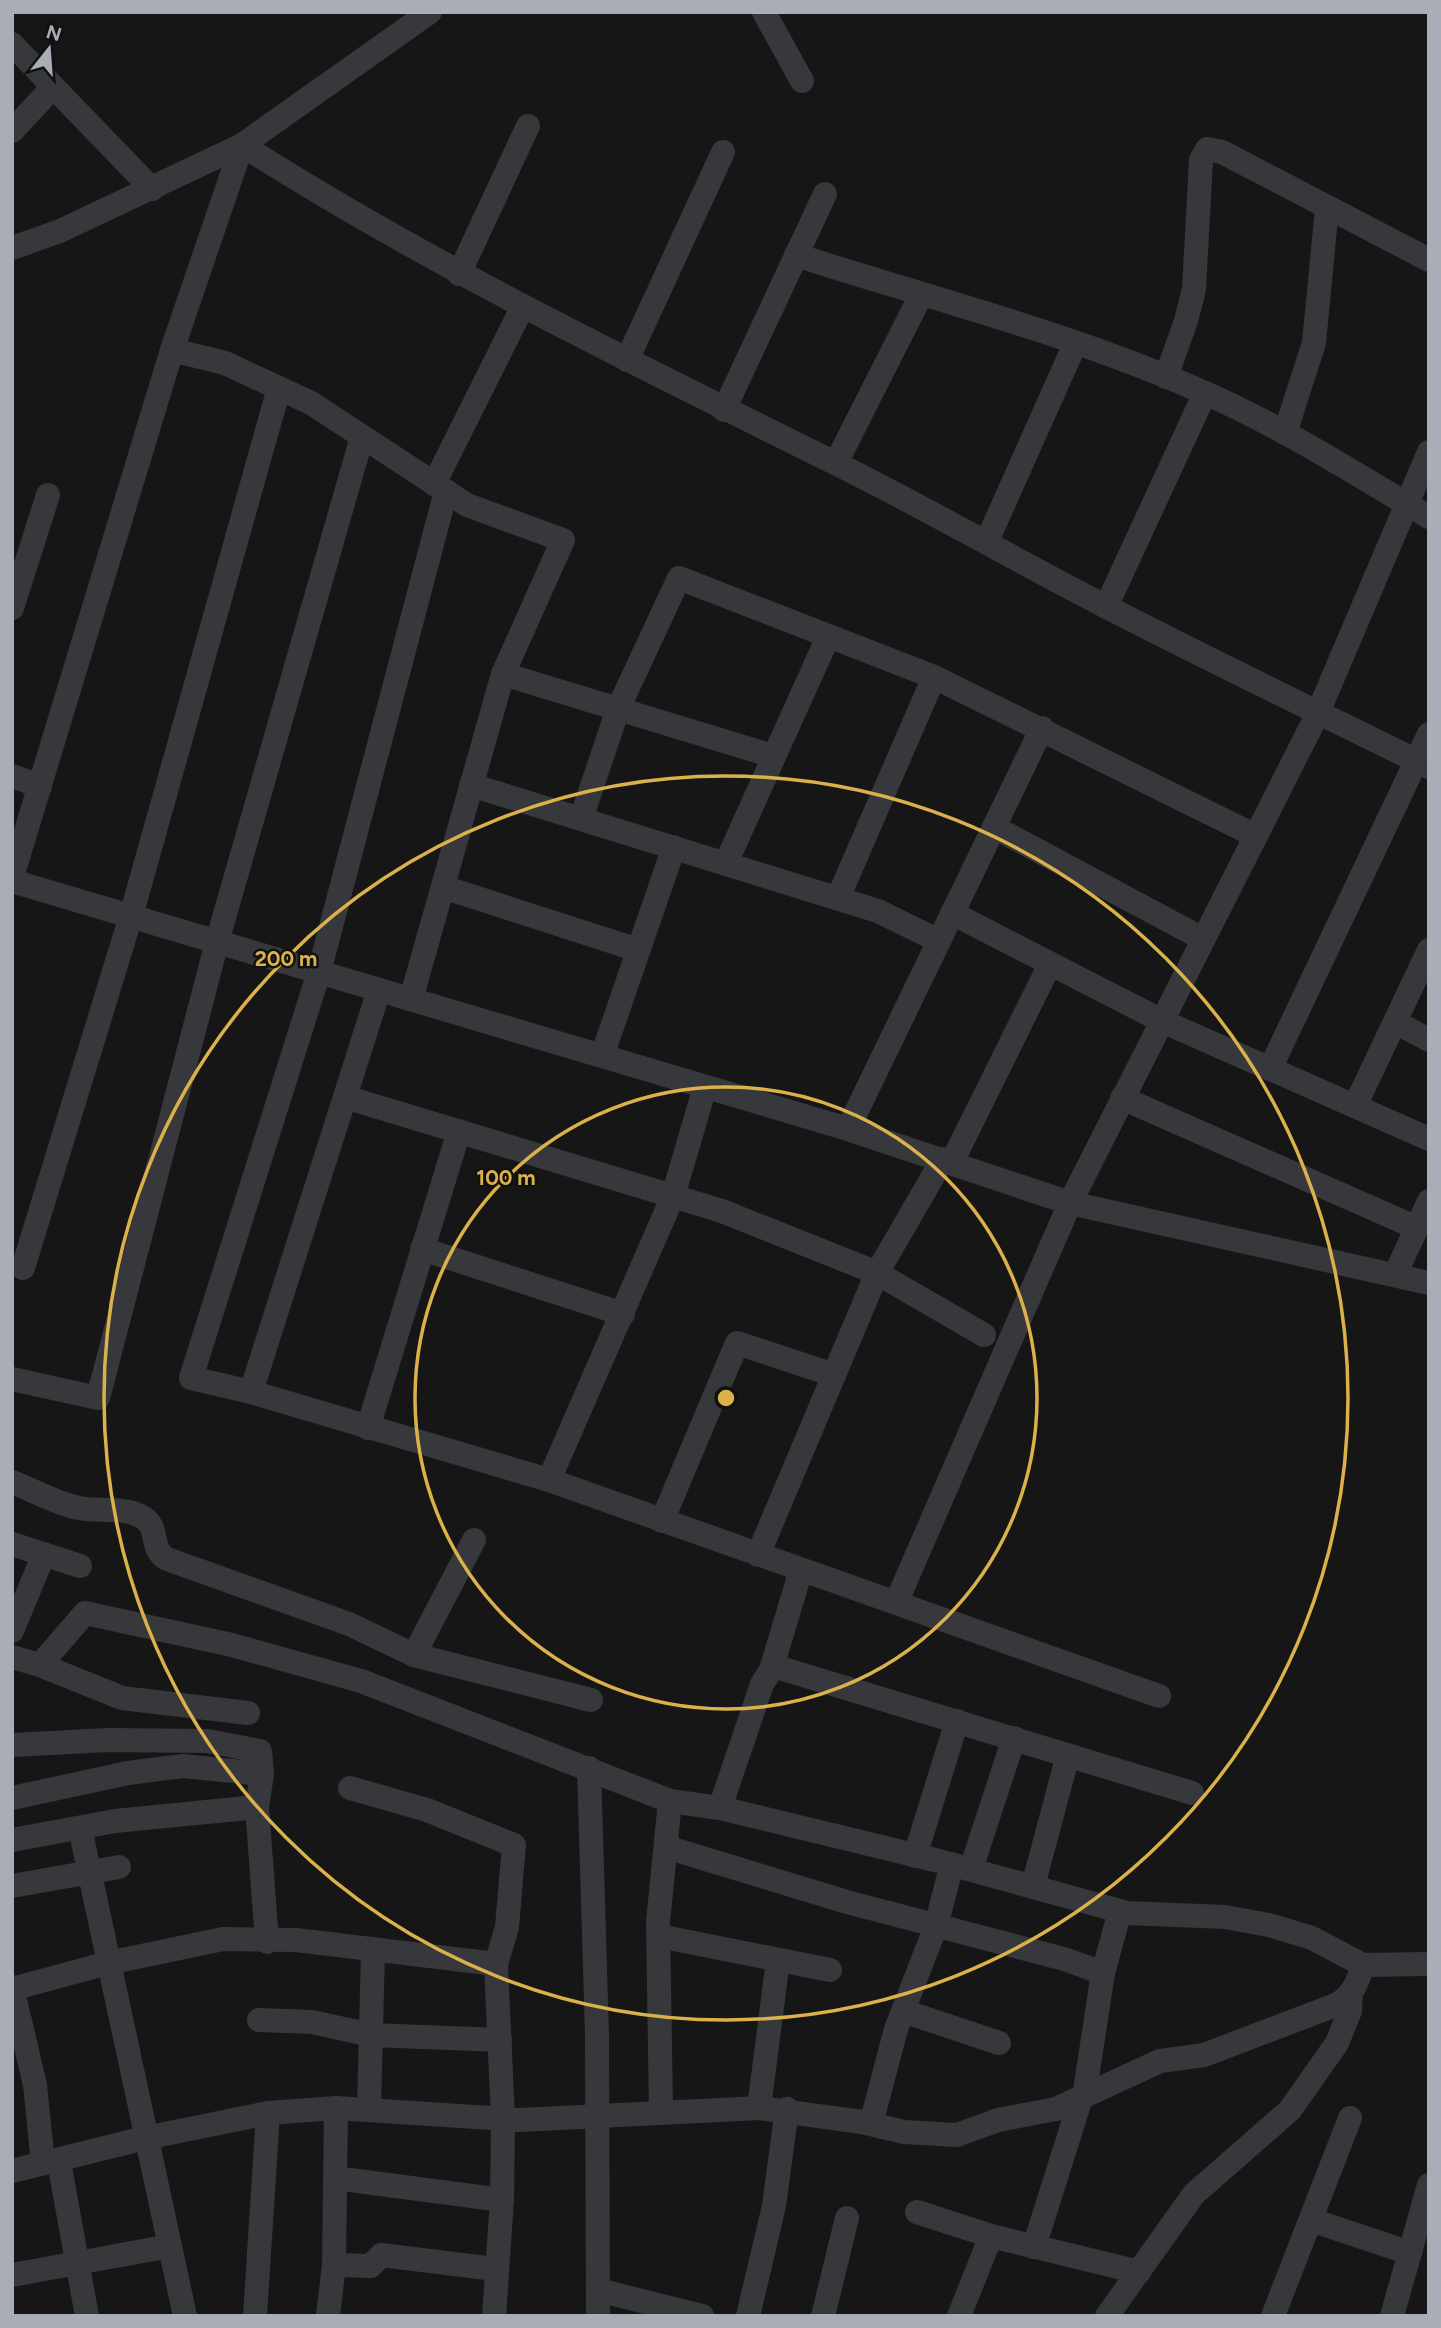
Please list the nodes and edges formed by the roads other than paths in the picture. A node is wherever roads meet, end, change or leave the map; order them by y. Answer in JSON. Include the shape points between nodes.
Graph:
{"nodes":[{"id":1,"x":430,"y":12,"type":"edge"},
{"id":2,"x":764,"y":12,"type":"edge"},
{"id":3,"x":12,"y":44,"type":"edge"},
{"id":4,"x":802,"y":81,"type":"dead end"},
{"id":5,"x":53,"y":87,"type":"junction"},
{"id":6,"x":527,"y":126,"type":"dead end"},
{"id":7,"x":12,"y":131,"type":"edge"},
{"id":8,"x":242,"y":145,"type":"junction"},
{"id":9,"x":723,"y":152,"type":"dead end"},
{"id":10,"x":152,"y":189,"type":"junction"},
{"id":11,"x":824,"y":194,"type":"dead end"},
{"id":12,"x":1327,"y":208,"type":"junction"},
{"id":13,"x":17,"y":240,"type":"edge"},
{"id":14,"x":796,"y":255,"type":"junction"},
{"id":15,"x":1429,"y":260,"type":"edge"},
{"id":16,"x":459,"y":274,"type":"junction"},
{"id":17,"x":921,"y":295,"type":"junction"},
{"id":18,"x":523,"y":306,"type":"junction"},
{"id":19,"x":1075,"y":344,"type":"junction"},
{"id":20,"x":172,"y":350,"type":"junction"},
{"id":21,"x":627,"y":360,"type":"junction"},
{"id":22,"x":1166,"y":377,"type":"junction"},
{"id":23,"x":279,"y":388,"type":"junction"},
{"id":24,"x":1205,"y":393,"type":"junction"},
{"id":25,"x":724,"y":410,"type":"junction"},
{"id":26,"x":1285,"y":433,"type":"junction"},
{"id":27,"x":362,"y":438,"type":"junction"},
{"id":28,"x":1429,"y":452,"type":"edge"},
{"id":29,"x":836,"y":464,"type":"junction"},
{"id":30,"x":440,"y":487,"type":"junction"},
{"id":31,"x":47,"y":495,"type":"dead end"},
{"id":32,"x":1418,"y":510,"type":"edge"},
{"id":33,"x":987,"y":541,"type":"junction"},
{"id":34,"x":1106,"y":607,"type":"junction"},
{"id":35,"x":12,"y":608,"type":"edge"},
{"id":36,"x":828,"y":637,"type":"junction"},
{"id":37,"x":503,"y":674,"type":"junction"},
{"id":38,"x":934,"y":677,"type":"junction"},
{"id":39,"x":618,"y":709,"type":"junction"},
{"id":40,"x":1317,"y":715,"type":"junction"},
{"id":41,"x":1042,"y":728,"type":"junction"},
{"id":42,"x":1429,"y":734,"type":"edge"},
{"id":43,"x":773,"y":756,"type":"junction"},
{"id":44,"x":1422,"y":764,"type":"edge"},
{"id":45,"x":12,"y":776,"type":"edge"},
{"id":46,"x":471,"y":785,"type":"junction"},
{"id":47,"x":40,"y":786,"type":"junction"},
{"id":48,"x":581,"y":819,"type":"junction"},
{"id":49,"x":994,"y":827,"type":"junction"},
{"id":50,"x":1256,"y":836,"type":"junction"},
{"id":51,"x":674,"y":847,"type":"junction"},
{"id":52,"x":726,"y":863,"type":"junction"},
{"id":53,"x":12,"y":879,"type":"edge"},
{"id":54,"x":443,"y":887,"type":"junction"},
{"id":55,"x":838,"y":898,"type":"junction"},
{"id":56,"x":952,"y":913,"type":"junction"},
{"id":57,"x":131,"y":916,"type":"junction"},
{"id":58,"x":1203,"y":939,"type":"junction"},
{"id":59,"x":939,"y":941,"type":"junction"},
{"id":60,"x":217,"y":942,"type":"junction"},
{"id":61,"x":639,"y":950,"type":"junction"},
{"id":62,"x":1429,"y":950,"type":"edge"},
{"id":63,"x":1050,"y":964,"type":"junction"},
{"id":64,"x":319,"y":972,"type":"junction"},
{"id":65,"x":379,"y":989,"type":"junction"},
{"id":66,"x":411,"y":999,"type":"junction"},
{"id":67,"x":1162,"y":1021,"type":"junction"},
{"id":68,"x":1395,"y":1022,"type":"junction"},
{"id":69,"x":1429,"y":1040,"type":"edge"},
{"id":70,"x":603,"y":1056,"type":"junction"},
{"id":71,"x":1270,"y":1069,"type":"junction"},
{"id":72,"x":705,"y":1087,"type":"junction"},
{"id":73,"x":345,"y":1097,"type":"junction"},
{"id":74,"x":1122,"y":1098,"type":"junction"},
{"id":75,"x":1355,"y":1107,"type":"junction"},
{"id":76,"x":848,"y":1129,"type":"junction"},
{"id":77,"x":459,"y":1131,"type":"junction"},
{"id":78,"x":1429,"y":1139,"type":"edge"},
{"id":79,"x":948,"y":1161,"type":"junction"},
{"id":80,"x":673,"y":1196,"type":"junction"},
{"id":81,"x":1429,"y":1201,"type":"edge"},
{"id":82,"x":1070,"y":1203,"type":"junction"},
{"id":83,"x":1417,"y":1228,"type":"junction"},
{"id":84,"x":422,"y":1249,"type":"junction"},
{"id":85,"x":23,"y":1268,"type":"dead end"},
{"id":86,"x":877,"y":1273,"type":"junction"},
{"id":87,"x":1395,"y":1275,"type":"junction"},
{"id":88,"x":1429,"y":1283,"type":"edge"},
{"id":89,"x":623,"y":1314,"type":"junction"},
{"id":90,"x":984,"y":1335,"type":"dead end"},
{"id":91,"x":834,"y":1375,"type":"junction"},
{"id":92,"x":12,"y":1379,"type":"edge"},
{"id":93,"x":251,"y":1391,"type":"junction"},
{"id":94,"x":368,"y":1428,"type":"junction"},
{"id":95,"x":548,"y":1480,"type":"junction"},
{"id":96,"x":12,"y":1482,"type":"edge"},
{"id":97,"x":662,"y":1521,"type":"junction"},
{"id":98,"x":474,"y":1540,"type":"dead end"},
{"id":99,"x":12,"y":1544,"type":"edge"},
{"id":100,"x":44,"y":1554,"type":"junction"},
{"id":101,"x":758,"y":1555,"type":"junction"},
{"id":102,"x":80,"y":1566,"type":"dead end"},
{"id":103,"x":801,"y":1570,"type":"junction"},
{"id":104,"x":896,"y":1604,"type":"junction"},
{"id":105,"x":12,"y":1630,"type":"edge"},
{"id":106,"x":414,"y":1654,"type":"junction"},
{"id":107,"x":12,"y":1657,"type":"edge"},
{"id":108,"x":40,"y":1665,"type":"junction"},
{"id":109,"x":771,"y":1670,"type":"junction"},
{"id":110,"x":1159,"y":1696,"type":"dead end"},
{"id":111,"x":591,"y":1700,"type":"dead end"},
{"id":112,"x":248,"y":1713,"type":"dead end"},
{"id":113,"x":957,"y":1721,"type":"junction"},
{"id":114,"x":1014,"y":1738,"type":"junction"},
{"id":115,"x":12,"y":1745,"type":"edge"},
{"id":116,"x":1068,"y":1755,"type":"junction"},
{"id":117,"x":589,"y":1768,"type":"junction"},
{"id":118,"x":262,"y":1774,"type":"junction"},
{"id":119,"x":350,"y":1788,"type":"dead end"},
{"id":120,"x":1192,"y":1793,"type":"dead end"},
{"id":121,"x":12,"y":1798,"type":"edge"},
{"id":122,"x":670,"y":1801,"type":"junction"},
{"id":123,"x":257,"y":1807,"type":"junction"},
{"id":124,"x":720,"y":1808,"type":"junction"},
{"id":125,"x":80,"y":1828,"type":"junction"},
{"id":126,"x":12,"y":1840,"type":"edge"},
{"id":127,"x":666,"y":1847,"type":"junction"},
{"id":128,"x":915,"y":1856,"type":"junction"},
{"id":129,"x":119,"y":1867,"type":"dead end"},
{"id":130,"x":961,"y":1867,"type":"junction"},
{"id":131,"x":90,"y":1872,"type":"junction"},
{"id":132,"x":12,"y":1886,"type":"edge"},
{"id":133,"x":1032,"y":1886,"type":"junction"},
{"id":134,"x":1120,"y":1912,"type":"junction"},
{"id":135,"x":936,"y":1926,"type":"junction"},
{"id":136,"x":659,"y":1936,"type":"junction"},
{"id":137,"x":267,"y":1942,"type":"junction"},
{"id":138,"x":373,"y":1949,"type":"junction"},
{"id":139,"x":778,"y":1960,"type":"junction"},
{"id":140,"x":108,"y":1963,"type":"junction"},
{"id":141,"x":496,"y":1964,"type":"junction"},
{"id":142,"x":1429,"y":1964,"type":"edge"},
{"id":143,"x":1363,"y":1965,"type":"junction"},
{"id":144,"x":830,"y":1970,"type":"dead end"},
{"id":145,"x":1102,"y":1973,"type":"junction"},
{"id":146,"x":13,"y":1988,"type":"edge"},
{"id":147,"x":1352,"y":1992,"type":"junction"},
{"id":148,"x":903,"y":2011,"type":"junction"},
{"id":149,"x":260,"y":2020,"type":"dead end"},
{"id":150,"x":371,"y":2035,"type":"junction"},
{"id":151,"x":500,"y":2040,"type":"junction"},
{"id":152,"x":999,"y":2043,"type":"dead end"},
{"id":153,"x":24,"y":2085,"type":"edge"},
{"id":154,"x":1083,"y":2097,"type":"junction"},
{"id":155,"x":336,"y":2108,"type":"junction"},
{"id":156,"x":759,"y":2108,"type":"junction"},
{"id":157,"x":787,"y":2109,"type":"junction"},
{"id":158,"x":369,"y":2110,"type":"junction"},
{"id":159,"x":661,"y":2111,"type":"junction"},
{"id":160,"x":268,"y":2113,"type":"junction"},
{"id":161,"x":597,"y":2115,"type":"junction"},
{"id":162,"x":1350,"y":2118,"type":"dead end"},
{"id":163,"x":503,"y":2119,"type":"junction"},
{"id":164,"x":871,"y":2124,"type":"junction"},
{"id":165,"x":145,"y":2138,"type":"junction"},
{"id":166,"x":51,"y":2163,"type":"junction"},
{"id":167,"x":12,"y":2171,"type":"edge"},
{"id":168,"x":335,"y":2178,"type":"junction"},
{"id":169,"x":1429,"y":2185,"type":"edge"},
{"id":170,"x":502,"y":2200,"type":"junction"},
{"id":171,"x":917,"y":2212,"type":"dead end"},
{"id":172,"x":847,"y":2218,"type":"dead end"},
{"id":173,"x":1311,"y":2220,"type":"junction"},
{"id":174,"x":991,"y":2236,"type":"junction"},
{"id":175,"x":170,"y":2246,"type":"junction"},
{"id":176,"x":1034,"y":2247,"type":"junction"},
{"id":177,"x":1410,"y":2253,"type":"junction"},
{"id":178,"x":76,"y":2263,"type":"junction"},
{"id":179,"x":334,"y":2265,"type":"junction"},
{"id":180,"x":495,"y":2269,"type":"junction"},
{"id":181,"x":1139,"y":2273,"type":"junction"},
{"id":182,"x":12,"y":2274,"type":"edge"},
{"id":183,"x":598,"y":2290,"type":"junction"},
{"id":184,"x":87,"y":2316,"type":"edge"},
{"id":185,"x":184,"y":2316,"type":"edge"},
{"id":186,"x":255,"y":2316,"type":"edge"},
{"id":187,"x":328,"y":2316,"type":"edge"},
{"id":188,"x":494,"y":2316,"type":"edge"},
{"id":189,"x":598,"y":2316,"type":"edge"},
{"id":190,"x":702,"y":2316,"type":"edge"},
{"id":191,"x":748,"y":2316,"type":"edge"},
{"id":192,"x":823,"y":2316,"type":"edge"},
{"id":193,"x":958,"y":2316,"type":"edge"},
{"id":194,"x":1107,"y":2316,"type":"edge"},
{"id":195,"x":1273,"y":2316,"type":"edge"},
{"id":196,"x":1392,"y":2316,"type":"edge"}],
"edges":[{"from":1,"to":8,"type":"street"},
{"from":2,"to":4,"type":"street"},
{"from":3,"to":5,"type":"street"},
{"from":5,"to":7,"type":"street"},
{"from":5,"to":10,"type":"street"},
{"from":6,"to":16,"type":"street"},
{"from":8,"to":10,"type":"street"},
{"from":8,"to":16,"type":"street"},
{"from":8,"to":20,"type":"street"},
{"from":9,"to":21,"type":"street"},
{"from":10,"to":13,"type":"street"},
{"from":11,"to":14,"type":"street"},
{"from":12,"to":15,"type":"street"},
{"from":12,"to":22,"type":"street","via":[[1222,152],[1207,149],[1201,160],[1192,297]]},
{"from":12,"to":26,"type":"street","via":[[1314,343]]},
{"from":14,"to":17,"type":"street"},
{"from":14,"to":25,"type":"street"},
{"from":16,"to":18,"type":"street"},
{"from":17,"to":19,"type":"street"},
{"from":17,"to":29,"type":"street"},
{"from":18,"to":21,"type":"street"},
{"from":18,"to":30,"type":"street"},
{"from":19,"to":22,"type":"street"},
{"from":19,"to":33,"type":"street"},
{"from":20,"to":23,"type":"street","via":[[225,363]]},
{"from":20,"to":47,"type":"street"},
{"from":21,"to":25,"type":"street"},
{"from":22,"to":24,"type":"street"},
{"from":23,"to":27,"type":"street","via":[[311,403]]},
{"from":23,"to":57,"type":"street"},
{"from":24,"to":26,"type":"street"},
{"from":24,"to":34,"type":"street"},
{"from":25,"to":29,"type":"street"},
{"from":26,"to":32,"type":"street"},
{"from":27,"to":30,"type":"street"},
{"from":27,"to":60,"type":"street"},
{"from":28,"to":32,"type":"street"},
{"from":29,"to":33,"type":"street"},
{"from":30,"to":37,"type":"street","via":[[467,505],[564,540]]},
{"from":30,"to":64,"type":"street"},
{"from":31,"to":35,"type":"street"},
{"from":32,"to":40,"type":"street"},
{"from":33,"to":34,"type":"street"},
{"from":34,"to":40,"type":"street"},
{"from":36,"to":38,"type":"street"},
{"from":36,"to":39,"type":"street","via":[[679,578]]},
{"from":36,"to":43,"type":"street"},
{"from":37,"to":39,"type":"street"},
{"from":37,"to":46,"type":"street"},
{"from":38,"to":41,"type":"street"},
{"from":38,"to":55,"type":"street"},
{"from":39,"to":43,"type":"street"},
{"from":39,"to":48,"type":"street"},
{"from":40,"to":44,"type":"street"},
{"from":40,"to":50,"type":"street"},
{"from":41,"to":49,"type":"street"},
{"from":41,"to":50,"type":"street"},
{"from":42,"to":44,"type":"street"},
{"from":43,"to":52,"type":"street"},
{"from":44,"to":71,"type":"street"},
{"from":45,"to":47,"type":"street"},
{"from":46,"to":48,"type":"street"},
{"from":46,"to":54,"type":"street"},
{"from":47,"to":53,"type":"street"},
{"from":48,"to":51,"type":"street"},
{"from":49,"to":56,"type":"street"},
{"from":49,"to":58,"type":"street"},
{"from":50,"to":58,"type":"street"},
{"from":51,"to":52,"type":"street"},
{"from":51,"to":61,"type":"street"},
{"from":52,"to":55,"type":"street"},
{"from":53,"to":57,"type":"street"},
{"from":54,"to":61,"type":"street"},
{"from":54,"to":66,"type":"street"},
{"from":55,"to":59,"type":"street","via":[[878,911]]},
{"from":56,"to":59,"type":"street"},
{"from":56,"to":63,"type":"street"},
{"from":57,"to":60,"type":"street"},
{"from":57,"to":85,"type":"street"},
{"from":58,"to":67,"type":"street"},
{"from":59,"to":76,"type":"street"},
{"from":60,"to":64,"type":"street"},
{"from":60,"to":92,"type":"street","via":[[98,1398]]},
{"from":61,"to":70,"type":"street"},
{"from":62,"to":68,"type":"street"},
{"from":63,"to":67,"type":"street"},
{"from":63,"to":79,"type":"street"},
{"from":64,"to":65,"type":"street"},
{"from":64,"to":93,"type":"street","via":[[191,1378]]},
{"from":65,"to":66,"type":"street"},
{"from":65,"to":73,"type":"street"},
{"from":66,"to":70,"type":"street"},
{"from":67,"to":71,"type":"street"},
{"from":67,"to":74,"type":"street"},
{"from":68,"to":69,"type":"street"},
{"from":68,"to":75,"type":"street"},
{"from":70,"to":72,"type":"street"},
{"from":71,"to":75,"type":"street"},
{"from":72,"to":76,"type":"street"},
{"from":72,"to":80,"type":"street"},
{"from":73,"to":77,"type":"street"},
{"from":73,"to":93,"type":"street"},
{"from":74,"to":82,"type":"street"},
{"from":74,"to":83,"type":"street"},
{"from":75,"to":78,"type":"street"},
{"from":76,"to":79,"type":"street"},
{"from":77,"to":80,"type":"street"},
{"from":77,"to":84,"type":"street"},
{"from":79,"to":82,"type":"street"},
{"from":79,"to":86,"type":"street"},
{"from":80,"to":86,"type":"street"},
{"from":80,"to":89,"type":"street"},
{"from":81,"to":83,"type":"street"},
{"from":82,"to":87,"type":"street"},
{"from":82,"to":104,"type":"street"},
{"from":83,"to":87,"type":"street"},
{"from":84,"to":89,"type":"street"},
{"from":84,"to":94,"type":"street"},
{"from":86,"to":90,"type":"street"},
{"from":86,"to":91,"type":"street"},
{"from":87,"to":88,"type":"street"},
{"from":89,"to":95,"type":"street"},
{"from":91,"to":97,"type":"street","via":[[737,1343]]},
{"from":91,"to":101,"type":"street"},
{"from":93,"to":94,"type":"street"},
{"from":94,"to":95,"type":"street"},
{"from":95,"to":97,"type":"street"},
{"from":96,"to":106,"type":"street","via":[[79,1508],[135,1514],[146,1519],[155,1548],[167,1559],[349,1624]]},
{"from":97,"to":101,"type":"street"},
{"from":98,"to":106,"type":"street"},
{"from":99,"to":100,"type":"street"},
{"from":100,"to":102,"type":"street"},
{"from":100,"to":105,"type":"street"},
{"from":101,"to":103,"type":"street"},
{"from":103,"to":104,"type":"street"},
{"from":103,"to":109,"type":"street"},
{"from":104,"to":110,"type":"street"},
{"from":106,"to":111,"type":"street"},
{"from":107,"to":108,"type":"street"},
{"from":108,"to":112,"type":"street","via":[[122,1698]]},
{"from":108,"to":117,"type":"street","via":[[85,1612],[232,1645],[361,1681]]},
{"from":109,"to":113,"type":"street","via":[[789,1669]]},
{"from":109,"to":124,"type":"street","via":[[762,1684]]},
{"from":113,"to":114,"type":"street"},
{"from":113,"to":128,"type":"street"},
{"from":114,"to":116,"type":"street"},
{"from":114,"to":130,"type":"street"},
{"from":115,"to":118,"type":"street","via":[[207,1741],[261,1751]]},
{"from":116,"to":120,"type":"street"},
{"from":116,"to":133,"type":"street"},
{"from":117,"to":122,"type":"street"},
{"from":117,"to":161,"type":"street"},
{"from":118,"to":121,"type":"street","via":[[183,1766]]},
{"from":118,"to":123,"type":"street"},
{"from":119,"to":141,"type":"street","via":[[427,1810],[514,1845],[507,1927]]},
{"from":122,"to":124,"type":"street"},
{"from":122,"to":127,"type":"street"},
{"from":123,"to":125,"type":"street"},
{"from":123,"to":137,"type":"street"},
{"from":124,"to":128,"type":"street"},
{"from":125,"to":126,"type":"street"},
{"from":125,"to":131,"type":"street"},
{"from":127,"to":135,"type":"street"},
{"from":127,"to":136,"type":"street"},
{"from":128,"to":130,"type":"street"},
{"from":129,"to":131,"type":"street"},
{"from":130,"to":133,"type":"street"},
{"from":130,"to":135,"type":"street"},
{"from":131,"to":132,"type":"street"},
{"from":131,"to":140,"type":"street"},
{"from":133,"to":134,"type":"street"},
{"from":134,"to":143,"type":"street","via":[[1225,1917],[1269,1925],[1312,1938]]},
{"from":134,"to":145,"type":"street"},
{"from":135,"to":145,"type":"street"},
{"from":135,"to":148,"type":"street"},
{"from":136,"to":139,"type":"street"},
{"from":136,"to":159,"type":"street"},
{"from":137,"to":138,"type":"street","via":[[296,1940]]},
{"from":137,"to":140,"type":"street","via":[[223,1939]]},
{"from":138,"to":141,"type":"street"},
{"from":138,"to":150,"type":"street"},
{"from":139,"to":144,"type":"street"},
{"from":139,"to":156,"type":"street"},
{"from":140,"to":146,"type":"street"},
{"from":140,"to":165,"type":"street"},
{"from":141,"to":151,"type":"street"},
{"from":142,"to":143,"type":"street"},
{"from":143,"to":147,"type":"street"},
{"from":145,"to":154,"type":"street"},
{"from":146,"to":153,"type":"street"},
{"from":147,"to":154,"type":"street","via":[[1333,2006],[1203,2055],[1160,2061]]},
{"from":147,"to":181,"type":"street","via":[[1337,2043],[1290,2110],[1194,2194]]},
{"from":148,"to":152,"type":"street"},
{"from":148,"to":164,"type":"street"},
{"from":149,"to":150,"type":"street","via":[[312,2022]]},
{"from":150,"to":151,"type":"street"},
{"from":150,"to":158,"type":"street"},
{"from":151,"to":163,"type":"street"},
{"from":153,"to":166,"type":"street"},
{"from":154,"to":164,"type":"street","via":[[1056,2109],[998,2120],[957,2135],[904,2132]]},
{"from":154,"to":176,"type":"street"},
{"from":155,"to":158,"type":"street"},
{"from":155,"to":160,"type":"street"},
{"from":155,"to":168,"type":"street"},
{"from":156,"to":157,"type":"street"},
{"from":156,"to":159,"type":"street"},
{"from":157,"to":164,"type":"street"},
{"from":157,"to":191,"type":"street","via":[[774,2206]]},
{"from":158,"to":163,"type":"street"},
{"from":159,"to":161,"type":"street"},
{"from":160,"to":165,"type":"street"},
{"from":160,"to":186,"type":"street"},
{"from":161,"to":163,"type":"street"},
{"from":161,"to":183,"type":"street"},
{"from":162,"to":173,"type":"street"},
{"from":163,"to":170,"type":"street"},
{"from":165,"to":166,"type":"street"},
{"from":165,"to":175,"type":"street"},
{"from":166,"to":167,"type":"street"},
{"from":166,"to":178,"type":"street"},
{"from":168,"to":170,"type":"street"},
{"from":168,"to":179,"type":"street"},
{"from":169,"to":177,"type":"street"},
{"from":170,"to":180,"type":"street"},
{"from":171,"to":174,"type":"street"},
{"from":172,"to":192,"type":"street"},
{"from":173,"to":177,"type":"street"},
{"from":173,"to":195,"type":"street"},
{"from":174,"to":176,"type":"street"},
{"from":174,"to":193,"type":"street"},
{"from":175,"to":178,"type":"street"},
{"from":175,"to":185,"type":"street"},
{"from":176,"to":181,"type":"street"},
{"from":177,"to":196,"type":"street"},
{"from":178,"to":182,"type":"street"},
{"from":178,"to":184,"type":"street"},
{"from":179,"to":180,"type":"street","via":[[371,2266],[381,2255]]},
{"from":179,"to":187,"type":"street"},
{"from":180,"to":188,"type":"street"},
{"from":181,"to":194,"type":"street"},
{"from":183,"to":189,"type":"street"},
{"from":183,"to":190,"type":"street"}]}
